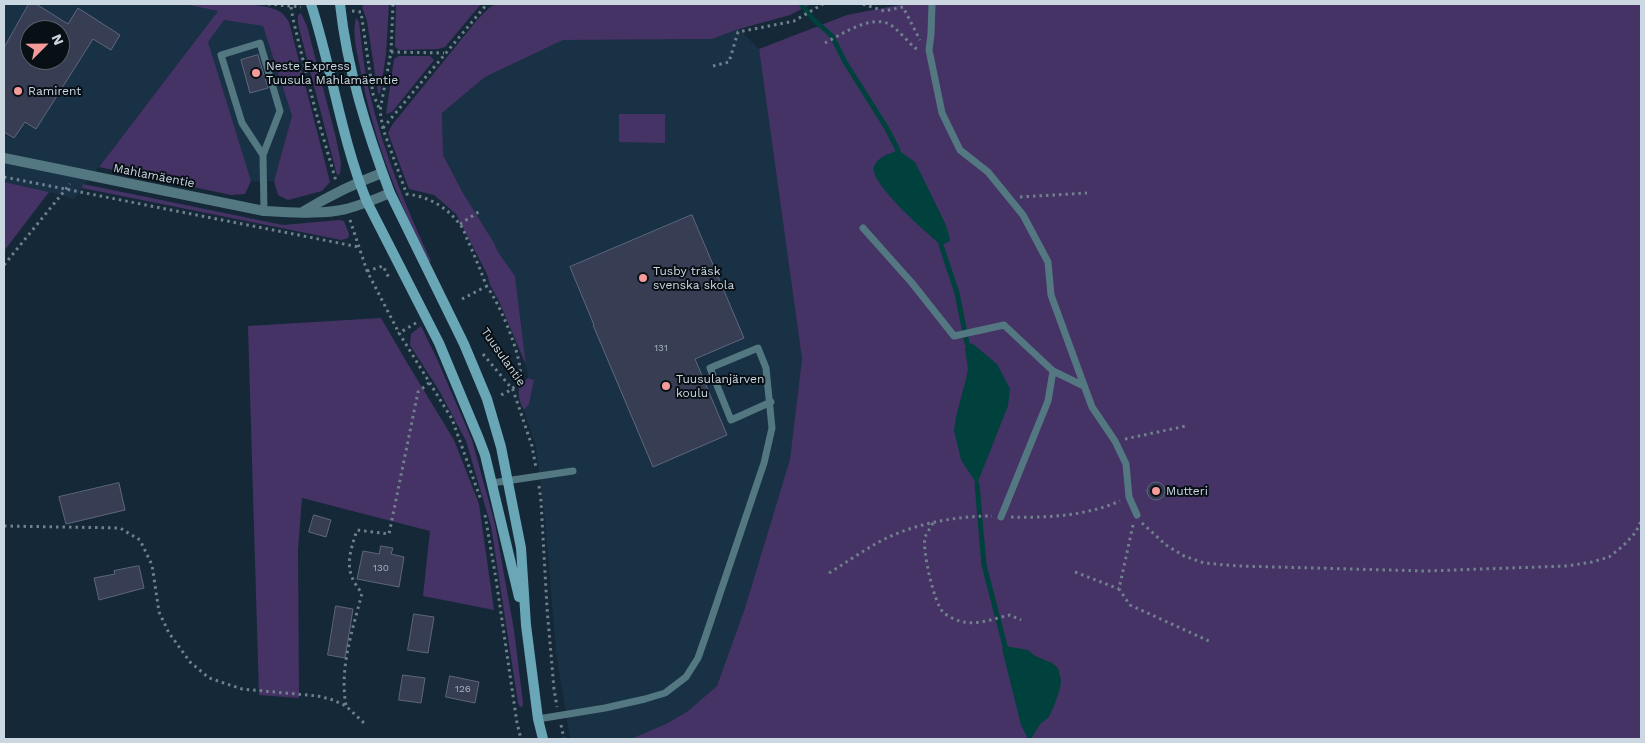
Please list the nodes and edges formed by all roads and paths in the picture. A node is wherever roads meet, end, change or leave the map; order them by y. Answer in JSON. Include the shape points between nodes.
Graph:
{"nodes":[{"id":1,"x":311,"y":4,"type":"edge"},
{"id":2,"x":340,"y":4,"type":"edge"},
{"id":3,"x":393,"y":4,"type":"edge"},
{"id":4,"x":487,"y":4,"type":"edge"},
{"id":5,"x":823,"y":4,"type":"edge"},
{"id":6,"x":863,"y":4,"type":"edge"},
{"id":7,"x":932,"y":4,"type":"edge"},
{"id":8,"x":903,"y":6,"type":"edge"},
{"id":9,"x":291,"y":7,"type":"dead end"},
{"id":10,"x":361,"y":12,"type":"dead end"},
{"id":11,"x":826,"y":43,"type":"dead end"},
{"id":12,"x":929,"y":50,"type":"junction"},
{"id":13,"x":391,"y":52,"type":"junction"},
{"id":14,"x":444,"y":53,"type":"junction"},
{"id":15,"x":713,"y":66,"type":"dead end"},
{"id":16,"x":380,"y":111,"type":"junction"},
{"id":17,"x":383,"y":128,"type":"junction"},
{"id":18,"x":262,"y":154,"type":"junction"},
{"id":19,"x":4,"y":158,"type":"edge"},
{"id":20,"x":78,"y":173,"type":"junction"},
{"id":21,"x":382,"y":173,"type":"junction"},
{"id":22,"x":4,"y":177,"type":"edge"},
{"id":23,"x":359,"y":182,"type":"junction"},
{"id":24,"x":66,"y":190,"type":"junction"},
{"id":25,"x":339,"y":192,"type":"junction"},
{"id":26,"x":1087,"y":193,"type":"dead end"},
{"id":27,"x":390,"y":194,"type":"junction"},
{"id":28,"x":406,"y":194,"type":"junction"},
{"id":29,"x":1009,"y":198,"type":"junction"},
{"id":30,"x":408,"y":201,"type":"dead end"},
{"id":31,"x":367,"y":202,"type":"junction"},
{"id":32,"x":346,"y":209,"type":"junction"},
{"id":33,"x":264,"y":211,"type":"junction"},
{"id":34,"x":480,"y":211,"type":"dead end"},
{"id":35,"x":301,"y":213,"type":"junction"},
{"id":36,"x":460,"y":224,"type":"junction"},
{"id":37,"x":864,"y":228,"type":"dead end"},
{"id":38,"x":359,"y":247,"type":"junction"},
{"id":39,"x":4,"y":265,"type":"edge"},
{"id":40,"x":368,"y":271,"type":"junction"},
{"id":41,"x":390,"y":280,"type":"dead end"},
{"id":42,"x":487,"y":286,"type":"junction"},
{"id":43,"x":462,"y":300,"type":"dead end"},
{"id":44,"x":419,"y":321,"type":"dead end"},
{"id":45,"x":399,"y":333,"type":"junction"},
{"id":46,"x":477,"y":347,"type":"dead end"},
{"id":47,"x":1054,"y":371,"type":"junction"},
{"id":48,"x":429,"y":383,"type":"junction"},
{"id":49,"x":1084,"y":386,"type":"junction"},
{"id":50,"x":513,"y":390,"type":"junction"},
{"id":51,"x":501,"y":395,"type":"dead end"},
{"id":52,"x":771,"y":402,"type":"junction"},
{"id":53,"x":1186,"y":426,"type":"dead end"},
{"id":54,"x":1115,"y":441,"type":"junction"},
{"id":55,"x":573,"y":471,"type":"dead end"},
{"id":56,"x":537,"y":476,"type":"junction"},
{"id":57,"x":508,"y":480,"type":"junction"},
{"id":58,"x":492,"y":483,"type":"junction"},
{"id":59,"x":1129,"y":497,"type":"junction"},
{"id":60,"x":483,"y":504,"type":"dead end"},
{"id":61,"x":484,"y":514,"type":"dead end"},
{"id":62,"x":1137,"y":515,"type":"junction"},
{"id":63,"x":1001,"y":517,"type":"junction"},
{"id":64,"x":1641,"y":521,"type":"edge"},
{"id":65,"x":933,"y":523,"type":"junction"},
{"id":66,"x":4,"y":526,"type":"edge"},
{"id":67,"x":1075,"y":572,"type":"dead end"},
{"id":68,"x":829,"y":573,"type":"dead end"},
{"id":69,"x":1119,"y":589,"type":"junction"},
{"id":70,"x":1021,"y":620,"type":"dead end"},
{"id":71,"x":526,"y":625,"type":"junction"},
{"id":72,"x":1211,"y":642,"type":"dead end"},
{"id":73,"x":346,"y":706,"type":"junction"},
{"id":74,"x":559,"y":715,"type":"junction"},
{"id":75,"x":538,"y":719,"type":"junction"},
{"id":76,"x":364,"y":723,"type":"dead end"},
{"id":77,"x":521,"y":739,"type":"edge"},
{"id":78,"x":543,"y":739,"type":"edge"},
{"id":79,"x":564,"y":739,"type":"edge"}],
"edges":[{"from":1,"to":23,"type":"main road","name":"Tuusulantie"},
{"from":2,"to":21,"type":"main road","name":"Tuusulantie","via":[[350,67]]},
{"from":3,"to":13,"type":"path"},
{"from":4,"to":14,"type":"path"},
{"from":5,"to":15,"type":"path","via":[[794,21],[738,32],[729,62]]},
{"from":6,"to":8,"type":"path","via":[[884,11]]},
{"from":7,"to":12,"type":"lane"},
{"from":8,"to":12,"type":"path","via":[[918,38]]},
{"from":9,"to":25,"type":"path"},
{"from":10,"to":16,"type":"path","via":[[374,94]]},
{"from":11,"to":12,"type":"path","via":[[859,25],[878,21],[889,24],[916,48]]},
{"from":12,"to":29,"type":"lane","via":[[942,112],[960,150],[988,172]]},
{"from":13,"to":14,"type":"path"},
{"from":13,"to":16,"type":"path"},
{"from":14,"to":17,"type":"path"},
{"from":16,"to":17,"type":"path"},
{"from":17,"to":28,"type":"path"},
{"from":18,"to":18,"type":"lane","via":[[280,111],[260,43],[221,55],[242,123]]},
{"from":18,"to":33,"type":"lane"},
{"from":19,"to":20,"type":"street","name":"Mahlamäentie"},
{"from":20,"to":24,"type":"path"},
{"from":20,"to":33,"type":"street","name":"Mahlamäentie"},
{"from":21,"to":23,"type":"street"},
{"from":21,"to":27,"type":"main road","name":"Tuusulantie"},
{"from":22,"to":24,"type":"path"},
{"from":23,"to":25,"type":"street"},
{"from":23,"to":31,"type":"main road","name":"Tuusulantie"},
{"from":24,"to":38,"type":"path"},
{"from":24,"to":39,"type":"path"},
{"from":25,"to":35,"type":"street"},
{"from":26,"to":29,"type":"path"},
{"from":27,"to":31,"type":"street","name":"Mahlamäentie"},
{"from":27,"to":57,"type":"main road","name":"Tuusulantie","via":[[464,344],[487,399]]},
{"from":28,"to":30,"type":"path"},
{"from":28,"to":36,"type":"path","via":[[419,195],[434,202]]},
{"from":29,"to":49,"type":"lane","via":[[1048,262],[1051,295]]},
{"from":31,"to":32,"type":"street","name":"Mahlamäentie"},
{"from":31,"to":58,"type":"main road","name":"Tuusulantie","via":[[439,343],[479,439]]},
{"from":32,"to":35,"type":"street","name":"Mahlamäentie"},
{"from":32,"to":38,"type":"path"},
{"from":33,"to":35,"type":"street","name":"Mahlamäentie"},
{"from":34,"to":36,"type":"path"},
{"from":36,"to":42,"type":"path"},
{"from":37,"to":47,"type":"lane","via":[[954,336],[1004,325]]},
{"from":38,"to":40,"type":"path"},
{"from":40,"to":41,"type":"path","via":[[383,266]]},
{"from":40,"to":45,"type":"path"},
{"from":42,"to":43,"type":"path"},
{"from":42,"to":50,"type":"path","via":[[515,346],[520,378]]},
{"from":44,"to":45,"type":"path"},
{"from":45,"to":48,"type":"path"},
{"from":46,"to":50,"type":"path","name":"Tuusulantie"},
{"from":47,"to":49,"type":"lane"},
{"from":47,"to":63,"type":"lane","via":[[1048,401]]},
{"from":48,"to":60,"type":"path","via":[[452,419]]},
{"from":48,"to":73,"type":"path","via":[[418,392],[389,534],[357,530],[351,550],[349,568],[362,593],[345,666]]},
{"from":49,"to":54,"type":"lane","via":[[1092,407]]},
{"from":50,"to":51,"type":"path"},
{"from":50,"to":56,"type":"path","name":"Tuusulantie","via":[[532,446]]},
{"from":52,"to":52,"type":"lane","via":[[766,368],[758,348],[710,368],[731,420]]},
{"from":52,"to":74,"type":"lane","via":[[772,428],[764,463],[698,658],[686,677],[665,693],[645,699]]},
{"from":53,"to":54,"type":"path"},
{"from":54,"to":59,"type":"lane","via":[[1126,464]]},
{"from":55,"to":56,"type":"lane"},
{"from":56,"to":57,"type":"lane"},
{"from":56,"to":74,"type":"path","name":"Tuusulantie","via":[[554,689]]},
{"from":57,"to":58,"type":"lane"},
{"from":57,"to":71,"type":"main road","name":"Tuusulantie","via":[[521,548]]},
{"from":58,"to":71,"type":"main road","name":"Tuusulantie"},
{"from":59,"to":62,"type":"lane"},
{"from":59,"to":63,"type":"path","via":[[1108,506],[1061,516]]},
{"from":61,"to":77,"type":"path"},
{"from":62,"to":64,"type":"path","via":[[1144,526],[1166,545],[1204,563],[1426,571],[1567,566],[1592,562],[1609,557],[1623,546]]},
{"from":62,"to":69,"type":"path"},
{"from":63,"to":65,"type":"path","via":[[973,516]]},
{"from":65,"to":68,"type":"path","via":[[873,545]]},
{"from":65,"to":70,"type":"path","via":[[925,538],[926,562],[943,612],[964,622],[1010,615]]},
{"from":66,"to":73,"type":"path","via":[[120,528],[140,540],[152,565],[159,612],[169,633],[190,662],[209,678],[242,689],[318,696]]},
{"from":67,"to":69,"type":"path"},
{"from":69,"to":72,"type":"path","via":[[1130,605]]},
{"from":71,"to":75,"type":"main road","name":"Tuusulantie"},
{"from":73,"to":76,"type":"path"},
{"from":74,"to":75,"type":"lane"},
{"from":74,"to":79,"type":"path","name":"Tuusulantie"},
{"from":75,"to":78,"type":"main road","name":"Tuusulantie"}]}
